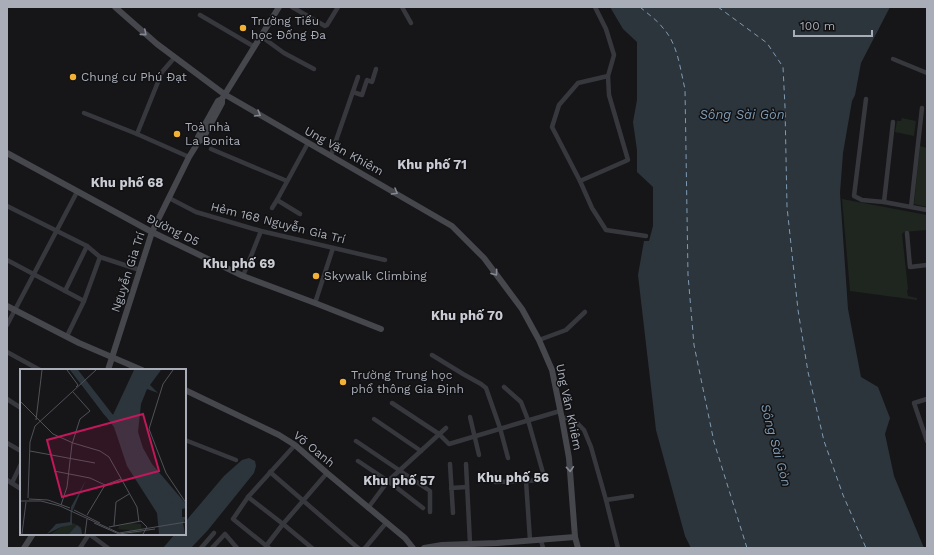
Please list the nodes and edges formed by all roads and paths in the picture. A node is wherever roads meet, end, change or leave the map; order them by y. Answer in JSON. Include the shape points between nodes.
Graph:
{"nodes":[{"id":1,"x":115,"y":7,"type":"edge"},
{"id":2,"x":279,"y":7,"type":"edge"},
{"id":3,"x":292,"y":7,"type":"edge"},
{"id":4,"x":338,"y":7,"type":"edge"},
{"id":5,"x":402,"y":7,"type":"edge"},
{"id":6,"x":595,"y":7,"type":"edge"},
{"id":7,"x":200,"y":15,"type":"dead end"},
{"id":8,"x":411,"y":23,"type":"dead end"},
{"id":9,"x":262,"y":37,"type":"junction"},
{"id":10,"x":253,"y":46,"type":"junction"},
{"id":11,"x":176,"y":57,"type":"junction"},
{"id":12,"x":893,"y":59,"type":"dead end"},
{"id":13,"x":314,"y":69,"type":"dead end"},
{"id":14,"x":376,"y":69,"type":"dead end"},
{"id":15,"x":927,"y":73,"type":"edge"},
{"id":16,"x":608,"y":76,"type":"junction"},
{"id":17,"x":358,"y":77,"type":"dead end"},
{"id":18,"x":352,"y":92,"type":"junction"},
{"id":19,"x":223,"y":96,"type":"junction"},
{"id":20,"x":866,"y":99,"type":"dead end"},
{"id":21,"x":922,"y":108,"type":"dead end"},
{"id":22,"x":84,"y":113,"type":"dead end"},
{"id":23,"x":893,"y":122,"type":"dead end"},
{"id":24,"x":137,"y":134,"type":"junction"},
{"id":25,"x":308,"y":143,"type":"junction"},
{"id":26,"x":211,"y":149,"type":"dead end"},
{"id":27,"x":7,"y":153,"type":"edge"},
{"id":28,"x":330,"y":155,"type":"junction"},
{"id":29,"x":189,"y":157,"type":"junction"},
{"id":30,"x":287,"y":181,"type":"junction"},
{"id":31,"x":580,"y":181,"type":"junction"},
{"id":32,"x":77,"y":192,"type":"junction"},
{"id":33,"x":169,"y":198,"type":"junction"},
{"id":34,"x":277,"y":200,"type":"junction"},
{"id":35,"x":884,"y":202,"type":"junction"},
{"id":36,"x":7,"y":206,"type":"edge"},
{"id":37,"x":911,"y":207,"type":"junction"},
{"id":38,"x":272,"y":208,"type":"dead end"},
{"id":39,"x":927,"y":210,"type":"edge"},
{"id":40,"x":300,"y":214,"type":"dead end"},
{"id":41,"x":57,"y":231,"type":"junction"},
{"id":42,"x":261,"y":231,"type":"junction"},
{"id":43,"x":152,"y":232,"type":"junction"},
{"id":44,"x":907,"y":233,"type":"dead end"},
{"id":45,"x":646,"y":236,"type":"dead end"},
{"id":46,"x":87,"y":246,"type":"junction"},
{"id":47,"x":333,"y":248,"type":"junction"},
{"id":48,"x":100,"y":257,"type":"junction"},
{"id":49,"x":7,"y":260,"type":"edge"},
{"id":50,"x":385,"y":260,"type":"dead end"},
{"id":51,"x":927,"y":265,"type":"edge"},
{"id":52,"x":140,"y":270,"type":"junction"},
{"id":53,"x":34,"y":275,"type":"junction"},
{"id":54,"x":243,"y":276,"type":"junction"},
{"id":55,"x":65,"y":291,"type":"junction"},
{"id":56,"x":84,"y":301,"type":"junction"},
{"id":57,"x":315,"y":303,"type":"junction"},
{"id":58,"x":7,"y":306,"type":"edge"},
{"id":59,"x":15,"y":310,"type":"junction"},
{"id":60,"x":585,"y":312,"type":"dead end"},
{"id":61,"x":7,"y":325,"type":"edge"},
{"id":62,"x":381,"y":330,"type":"dead end"},
{"id":63,"x":66,"y":336,"type":"junction"},
{"id":64,"x":539,"y":340,"type":"junction"},
{"id":65,"x":7,"y":352,"type":"edge"},
{"id":66,"x":432,"y":355,"type":"dead end"},
{"id":67,"x":112,"y":357,"type":"junction"},
{"id":68,"x":38,"y":369,"type":"edge"},
{"id":69,"x":108,"y":369,"type":"edge"},
{"id":70,"x":140,"y":369,"type":"edge"},
{"id":71,"x":504,"y":387,"type":"dead end"},
{"id":72,"x":186,"y":390,"type":"edge"},
{"id":73,"x":7,"y":399,"type":"edge"},
{"id":74,"x":927,"y":399,"type":"edge"},
{"id":75,"x":392,"y":403,"type":"dead end"},
{"id":76,"x":20,"y":407,"type":"edge"},
{"id":77,"x":560,"y":411,"type":"junction"},
{"id":78,"x":470,"y":417,"type":"dead end"},
{"id":79,"x":374,"y":419,"type":"dead end"},
{"id":80,"x":562,"y":419,"type":"junction"},
{"id":81,"x":528,"y":420,"type":"junction"},
{"id":82,"x":446,"y":428,"type":"dead end"},
{"id":83,"x":500,"y":428,"type":"junction"},
{"id":84,"x":440,"y":434,"type":"junction"},
{"id":85,"x":474,"y":436,"type":"junction"},
{"id":86,"x":186,"y":440,"type":"edge"},
{"id":87,"x":356,"y":441,"type":"dead end"},
{"id":88,"x":927,"y":442,"type":"edge"},
{"id":89,"x":7,"y":443,"type":"edge"},
{"id":90,"x":295,"y":445,"type":"junction"},
{"id":91,"x":20,"y":450,"type":"edge"},
{"id":92,"x":421,"y":451,"type":"junction"},
{"id":93,"x":479,"y":455,"type":"dead end"},
{"id":94,"x":508,"y":458,"type":"dead end"},
{"id":95,"x":236,"y":460,"type":"dead end"},
{"id":96,"x":358,"y":461,"type":"dead end"},
{"id":97,"x":450,"y":464,"type":"dead end"},
{"id":98,"x":466,"y":464,"type":"dead end"},
{"id":99,"x":20,"y":466,"type":"edge"},
{"id":100,"x":399,"y":470,"type":"junction"},
{"id":101,"x":270,"y":472,"type":"junction"},
{"id":102,"x":327,"y":473,"type":"junction"},
{"id":103,"x":7,"y":480,"type":"edge"},
{"id":104,"x":388,"y":481,"type":"junction"},
{"id":105,"x":526,"y":481,"type":"junction"},
{"id":106,"x":494,"y":482,"type":"dead end"},
{"id":107,"x":12,"y":484,"type":"junction"},
{"id":108,"x":467,"y":486,"type":"junction"},
{"id":109,"x":20,"y":488,"type":"edge"},
{"id":110,"x":451,"y":488,"type":"junction"},
{"id":111,"x":632,"y":496,"type":"dead end"},
{"id":112,"x":248,"y":497,"type":"junction"},
{"id":113,"x":606,"y":500,"type":"junction"},
{"id":114,"x":303,"y":501,"type":"junction"},
{"id":115,"x":368,"y":508,"type":"junction"},
{"id":116,"x":424,"y":508,"type":"dead end"},
{"id":117,"x":430,"y":512,"type":"dead end"},
{"id":118,"x":453,"y":513,"type":"dead end"},
{"id":119,"x":386,"y":523,"type":"junction"},
{"id":120,"x":283,"y":524,"type":"junction"},
{"id":121,"x":214,"y":533,"type":"dead end"},
{"id":122,"x":32,"y":535,"type":"edge"},
{"id":123,"x":88,"y":535,"type":"edge"},
{"id":124,"x":90,"y":535,"type":"edge"},
{"id":125,"x":575,"y":537,"type":"junction"},
{"id":126,"x":530,"y":540,"type":"junction"},
{"id":127,"x":542,"y":540,"type":"junction"},
{"id":128,"x":470,"y":543,"type":"junction"},
{"id":129,"x":497,"y":545,"type":"edge"},
{"id":130,"x":442,"y":546,"type":"edge"},
{"id":131,"x":268,"y":547,"type":"edge"},
{"id":132,"x":24,"y":548,"type":"edge"},
{"id":133,"x":80,"y":548,"type":"edge"},
{"id":134,"x":108,"y":548,"type":"edge"},
{"id":135,"x":201,"y":548,"type":"edge"},
{"id":136,"x":212,"y":548,"type":"edge"},
{"id":137,"x":237,"y":548,"type":"edge"},
{"id":138,"x":312,"y":548,"type":"edge"},
{"id":139,"x":358,"y":548,"type":"edge"},
{"id":140,"x":364,"y":548,"type":"edge"},
{"id":141,"x":413,"y":548,"type":"edge"},
{"id":142,"x":424,"y":548,"type":"edge"},
{"id":143,"x":543,"y":548,"type":"edge"},
{"id":144,"x":578,"y":548,"type":"edge"},
{"id":145,"x":618,"y":548,"type":"edge"}],
"edges":[{"from":1,"to":11,"type":"street","name":"Ung Văn Khiêm","one_way":true},
{"from":2,"to":9,"type":"street","name":"Nguyễn Gia Trí"},
{"from":3,"to":4,"type":"street","via":[[325,26]]},
{"from":5,"to":8,"type":"street"},
{"from":6,"to":16,"type":"street","via":[[606,29],[614,55]]},
{"from":7,"to":10,"type":"street"},
{"from":9,"to":10,"type":"street","name":"Nguyễn Gia Trí"},
{"from":9,"to":13,"type":"street","via":[[284,53]]},
{"from":10,"to":19,"type":"street","name":"Nguyễn Gia Trí"},
{"from":11,"to":19,"type":"street","name":"Ung Văn Khiêm"},
{"from":11,"to":24,"type":"street","via":[[162,72]]},
{"from":12,"to":15,"type":"street"},
{"from":14,"to":18,"type":"street","via":[[372,82],[366,80],[362,96]]},
{"from":16,"to":31,"type":"street","via":[[609,95],[628,160]]},
{"from":16,"to":31,"type":"street","via":[[578,83],[559,105],[552,127]]},
{"from":17,"to":18,"type":"street"},
{"from":18,"to":28,"type":"street"},
{"from":19,"to":25,"type":"street","name":"Ung Văn Khiêm","one_way":true},
{"from":19,"to":29,"type":"street","name":"Nguyễn Gia Trí"},
{"from":20,"to":35,"type":"street","via":[[854,196],[862,200]]},
{"from":21,"to":37,"type":"street"},
{"from":22,"to":24,"type":"street"},
{"from":23,"to":35,"type":"street"},
{"from":24,"to":29,"type":"street"},
{"from":25,"to":28,"type":"street","name":"Ung Văn Khiêm"},
{"from":25,"to":30,"type":"street"},
{"from":26,"to":30,"type":"street"},
{"from":27,"to":32,"type":"street","name":"Đường D5"},
{"from":28,"to":64,"type":"street","name":"Ung Văn Khiêm","one_way":true,"via":[[452,226],[484,258],[522,309]]},
{"from":29,"to":33,"type":"street","name":"Nguyễn Gia Trí"},
{"from":30,"to":34,"type":"street"},
{"from":31,"to":45,"type":"street","via":[[592,208],[606,230]]},
{"from":32,"to":41,"type":"street"},
{"from":32,"to":43,"type":"street","name":"Đường D5"},
{"from":33,"to":42,"type":"street","name":"Hẻm 168 Nguyễn Gia Trí","via":[[196,212]]},
{"from":33,"to":43,"type":"street","name":"Nguyễn Gia Trí"},
{"from":34,"to":38,"type":"street"},
{"from":34,"to":40,"type":"street"},
{"from":35,"to":37,"type":"street"},
{"from":36,"to":41,"type":"street"},
{"from":37,"to":39,"type":"street"},
{"from":41,"to":46,"type":"street"},
{"from":41,"to":53,"type":"street"},
{"from":42,"to":47,"type":"street","name":"Hẻm 168 Nguyễn Gia Trí"},
{"from":42,"to":54,"type":"street"},
{"from":43,"to":52,"type":"street","name":"Nguyễn Gia Trí"},
{"from":43,"to":54,"type":"street","name":"Đường D5"},
{"from":44,"to":51,"type":"street","via":[[910,268]]},
{"from":46,"to":48,"type":"street"},
{"from":46,"to":55,"type":"street"},
{"from":47,"to":50,"type":"street","name":"Hẻm 168 Nguyễn Gia Trí"},
{"from":47,"to":57,"type":"street"},
{"from":48,"to":52,"type":"street"},
{"from":48,"to":56,"type":"street"},
{"from":49,"to":53,"type":"street"},
{"from":52,"to":67,"type":"street","name":"Nguyễn Gia Trí"},
{"from":53,"to":55,"type":"street"},
{"from":53,"to":59,"type":"street"},
{"from":54,"to":57,"type":"street","name":"Đường D5"},
{"from":55,"to":56,"type":"street"},
{"from":56,"to":63,"type":"street"},
{"from":57,"to":62,"type":"street","name":"Đường D5"},
{"from":58,"to":59,"type":"street"},
{"from":59,"to":61,"type":"street"},
{"from":59,"to":63,"type":"street"},
{"from":60,"to":64,"type":"street","via":[[566,330]]},
{"from":63,"to":67,"type":"street"},
{"from":64,"to":77,"type":"street","name":"Ung Văn Khiêm","via":[[552,370]]},
{"from":65,"to":68,"type":"street"},
{"from":66,"to":83,"type":"street","via":[[488,390]]},
{"from":67,"to":69,"type":"street","name":"Nguyễn Gia Trí"},
{"from":67,"to":70,"type":"street"},
{"from":71,"to":81,"type":"street","via":[[521,402]]},
{"from":72,"to":90,"type":"street","name":"Võ Oanh"},
{"from":73,"to":76,"type":"street"},
{"from":74,"to":88,"type":"street","via":[[914,403]]},
{"from":75,"to":84,"type":"street"},
{"from":77,"to":80,"type":"street","name":"Ung Văn Khiêm"},
{"from":77,"to":81,"type":"street"},
{"from":78,"to":85,"type":"street"},
{"from":79,"to":92,"type":"street"},
{"from":80,"to":113,"type":"street","via":[[568,417],[584,430]]},
{"from":80,"to":125,"type":"street","name":"Ung Văn Khiêm","one_way":true,"via":[[569,458]]},
{"from":81,"to":83,"type":"street"},
{"from":81,"to":105,"type":"street","via":[[545,480]]},
{"from":82,"to":84,"type":"street"},
{"from":83,"to":85,"type":"street"},
{"from":83,"to":94,"type":"street"},
{"from":84,"to":85,"type":"street","via":[[448,444]]},
{"from":84,"to":92,"type":"street"},
{"from":85,"to":93,"type":"street"},
{"from":86,"to":95,"type":"street"},
{"from":87,"to":100,"type":"street"},
{"from":89,"to":91,"type":"street"},
{"from":90,"to":101,"type":"street"},
{"from":90,"to":102,"type":"street","name":"Võ Oanh"},
{"from":92,"to":100,"type":"street"},
{"from":96,"to":104,"type":"street"},
{"from":97,"to":110,"type":"street"},
{"from":98,"to":108,"type":"street"},
{"from":99,"to":107,"type":"street"},
{"from":100,"to":104,"type":"street"},
{"from":100,"to":117,"type":"street","via":[[430,491]]},
{"from":101,"to":112,"type":"street"},
{"from":101,"to":114,"type":"street"},
{"from":102,"to":114,"type":"street"},
{"from":102,"to":115,"type":"street","name":"Võ Oanh"},
{"from":103,"to":107,"type":"street"},
{"from":104,"to":115,"type":"street"},
{"from":104,"to":116,"type":"street"},
{"from":105,"to":106,"type":"street"},
{"from":105,"to":126,"type":"street"},
{"from":107,"to":109,"type":"street"},
{"from":108,"to":110,"type":"street"},
{"from":108,"to":128,"type":"street"},
{"from":110,"to":118,"type":"street"},
{"from":111,"to":113,"type":"street"},
{"from":112,"to":120,"type":"street"},
{"from":112,"to":131,"type":"street","via":[[233,519]]},
{"from":113,"to":145,"type":"street"},
{"from":114,"to":120,"type":"street"},
{"from":114,"to":139,"type":"street"},
{"from":115,"to":119,"type":"street","name":"Võ Oanh"},
{"from":119,"to":140,"type":"street"},
{"from":119,"to":141,"type":"street","name":"Võ Oanh"},
{"from":120,"to":131,"type":"street"},
{"from":120,"to":138,"type":"street"},
{"from":121,"to":135,"type":"street"},
{"from":122,"to":132,"type":"street"},
{"from":123,"to":133,"type":"street"},
{"from":124,"to":134,"type":"street"},
{"from":125,"to":127,"type":"street"},
{"from":125,"to":144,"type":"street","name":"Ung Văn Khiêm"},
{"from":126,"to":127,"type":"street"},
{"from":126,"to":129,"type":"street"},
{"from":127,"to":143,"type":"street"},
{"from":128,"to":129,"type":"street"},
{"from":128,"to":130,"type":"street"},
{"from":130,"to":142,"type":"street"},
{"from":136,"to":137,"type":"street","via":[[225,534]]}]}
